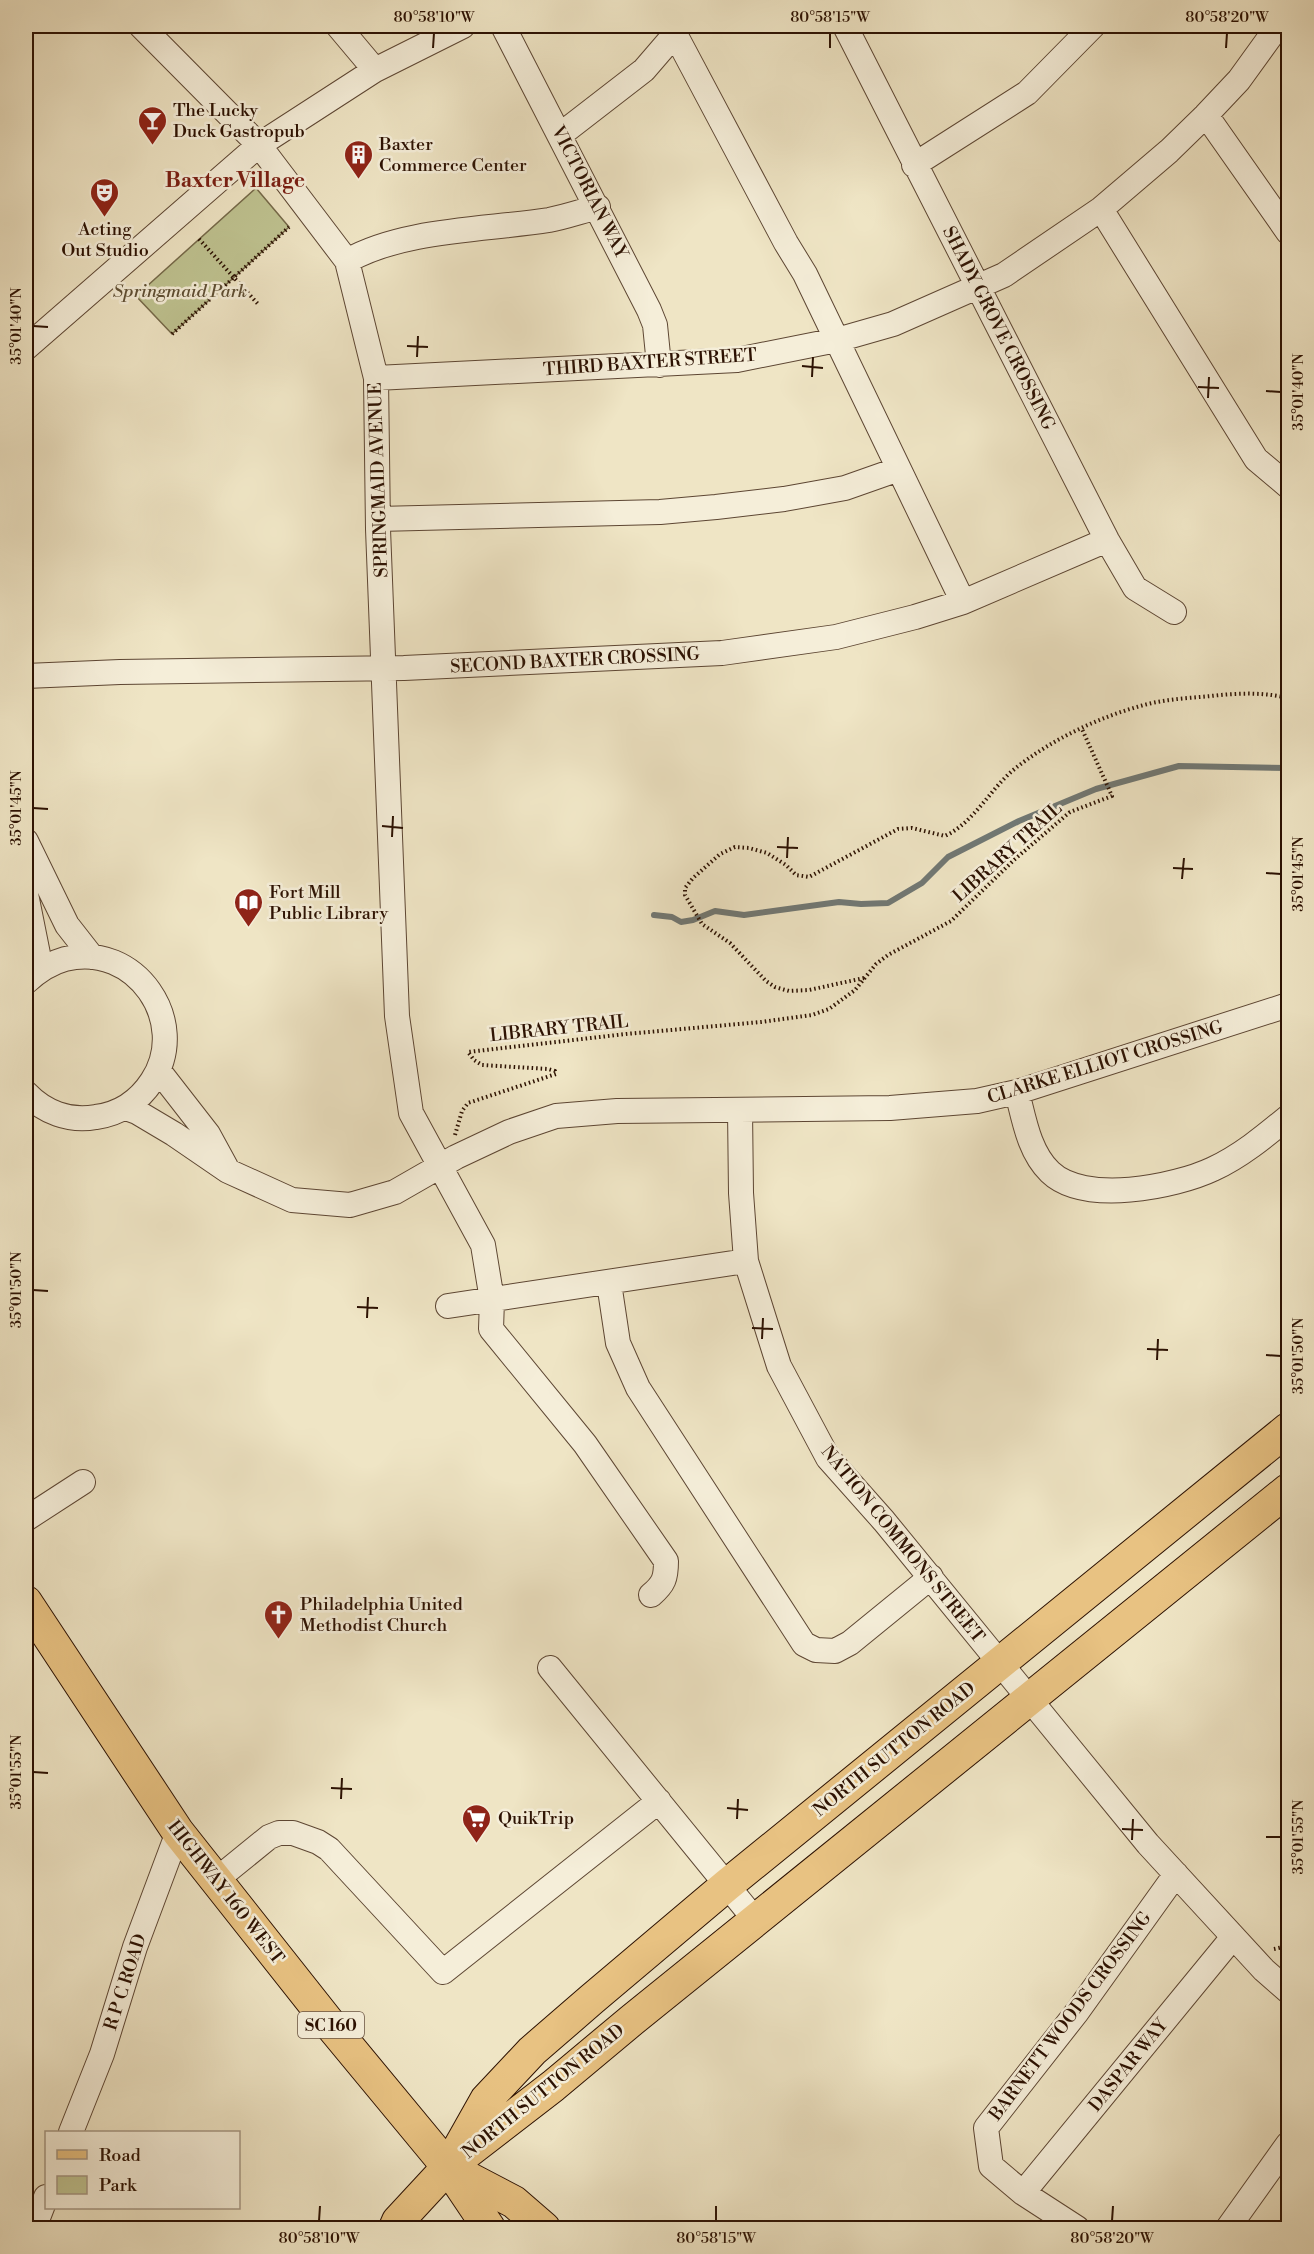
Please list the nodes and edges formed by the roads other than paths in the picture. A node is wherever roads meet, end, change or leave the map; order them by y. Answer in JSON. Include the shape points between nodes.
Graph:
{"nodes":[{"id":1,"x":141,"y":26,"type":"edge"},
{"id":2,"x":338,"y":26,"type":"edge"},
{"id":3,"x":463,"y":26,"type":"edge"},
{"id":4,"x":503,"y":26,"type":"edge"},
{"id":5,"x":847,"y":26,"type":"edge"},
{"id":6,"x":1093,"y":26,"type":"edge"},
{"id":7,"x":1278,"y":26,"type":"edge"},
{"id":8,"x":677,"y":30,"type":"edge"},
{"id":9,"x":375,"y":70,"type":"junction"},
{"id":10,"x":1206,"y":115,"type":"junction"},
{"id":11,"x":560,"y":135,"type":"junction"},
{"id":12,"x":259,"y":145,"type":"junction"},
{"id":13,"x":914,"y":165,"type":"junction"},
{"id":14,"x":598,"y":207,"type":"junction"},
{"id":15,"x":1101,"y":209,"type":"junction"},
{"id":16,"x":1288,"y":232,"type":"edge"},
{"id":17,"x":347,"y":261,"type":"junction"},
{"id":18,"x":978,"y":288,"type":"junction"},
{"id":19,"x":837,"y":340,"type":"junction"},
{"id":20,"x":26,"y":348,"type":"edge"},
{"id":21,"x":659,"y":365,"type":"junction"},
{"id":22,"x":376,"y":378,"type":"junction"},
{"id":23,"x":899,"y":469,"type":"junction"},
{"id":24,"x":1288,"y":486,"type":"edge"},
{"id":25,"x":378,"y":519,"type":"junction"},
{"id":26,"x":1107,"y":540,"type":"junction"},
{"id":27,"x":963,"y":602,"type":"junction"},
{"id":28,"x":1174,"y":612,"type":"dead end"},
{"id":29,"x":385,"y":667,"type":"junction"},
{"id":30,"x":26,"y":676,"type":"edge"},
{"id":31,"x":26,"y":841,"type":"edge"},
{"id":32,"x":26,"y":894,"type":"edge"},
{"id":33,"x":92,"y":957,"type":"junction"},
{"id":34,"x":33,"y":975,"type":"edge"},
{"id":35,"x":1288,"y":1005,"type":"edge"},
{"id":36,"x":159,"y":1071,"type":"junction"},
{"id":37,"x":1017,"y":1092,"type":"junction"},
{"id":38,"x":26,"y":1093,"type":"edge"},
{"id":39,"x":126,"y":1108,"type":"junction"},
{"id":40,"x":740,"y":1110,"type":"junction"},
{"id":41,"x":1288,"y":1117,"type":"edge"},
{"id":42,"x":440,"y":1166,"type":"junction"},
{"id":43,"x":228,"y":1171,"type":"junction"},
{"id":44,"x":746,"y":1261,"type":"junction"},
{"id":45,"x":609,"y":1283,"type":"junction"},
{"id":46,"x":492,"y":1300,"type":"junction"},
{"id":47,"x":448,"y":1306,"type":"dead end"},
{"id":48,"x":1288,"y":1430,"type":"edge"},
{"id":49,"x":83,"y":1482,"type":"dead end"},
{"id":50,"x":1288,"y":1490,"type":"edge"},
{"id":51,"x":26,"y":1519,"type":"edge"},
{"id":52,"x":931,"y":1577,"type":"junction"},
{"id":53,"x":651,"y":1595,"type":"dead end"},
{"id":54,"x":26,"y":1602,"type":"edge"},
{"id":55,"x":1001,"y":1663,"type":"junction"},
{"id":56,"x":550,"y":1668,"type":"dead end"},
{"id":57,"x":1031,"y":1700,"type":"junction"},
{"id":58,"x":659,"y":1801,"type":"junction"},
{"id":59,"x":178,"y":1832,"type":"junction"},
{"id":60,"x":1176,"y":1874,"type":"junction"},
{"id":61,"x":216,"y":1880,"type":"junction"},
{"id":62,"x":727,"y":1885,"type":"junction"},
{"id":63,"x":756,"y":1921,"type":"junction"},
{"id":64,"x":1233,"y":1936,"type":"junction"},
{"id":65,"x":1288,"y":1991,"type":"edge"},
{"id":66,"x":72,"y":2131,"type":"edge"},
{"id":67,"x":1288,"y":2144,"type":"edge"},
{"id":68,"x":448,"y":2167,"type":"junction"},
{"id":69,"x":1023,"y":2193,"type":"junction"},
{"id":70,"x":45,"y":2200,"type":"edge"},
{"id":71,"x":34,"y":2229,"type":"edge"},
{"id":72,"x":395,"y":2229,"type":"edge"},
{"id":73,"x":489,"y":2229,"type":"edge"},
{"id":74,"x":544,"y":2229,"type":"edge"},
{"id":75,"x":1077,"y":2229,"type":"edge"},
{"id":76,"x":1228,"y":2229,"type":"edge"}],
"edges":[{"from":1,"to":12,"type":"street"},
{"from":2,"to":9,"type":"street"},
{"from":3,"to":9,"type":"street"},
{"from":4,"to":11,"type":"street","name":"VICTORIAN WAY"},
{"from":5,"to":13,"type":"street","name":"SHADY GROVE CROSSING"},
{"from":6,"to":13,"type":"street","via":[[1027,93]]},
{"from":7,"to":10,"type":"street","name":"THIRD BAXTER STREET","via":[[1239,80]]},
{"from":8,"to":11,"type":"street","via":[[644,70]]},
{"from":8,"to":19,"type":"street"},
{"from":9,"to":12,"type":"street"},
{"from":10,"to":15,"type":"street","name":"THIRD BAXTER STREET"},
{"from":10,"to":16,"type":"street"},
{"from":11,"to":14,"type":"street","name":"VICTORIAN WAY"},
{"from":12,"to":17,"type":"street","name":"SPRINGMAID AVENUE"},
{"from":12,"to":20,"type":"street"},
{"from":13,"to":18,"type":"street","name":"SHADY GROVE CROSSING"},
{"from":14,"to":17,"type":"street","via":[[550,219],[427,236],[366,250]]},
{"from":14,"to":21,"type":"street","name":"VICTORIAN WAY","via":[[655,325]]},
{"from":15,"to":18,"type":"street","name":"THIRD BAXTER STREET","via":[[1004,275]]},
{"from":15,"to":24,"type":"street","via":[[1256,459]]},
{"from":17,"to":22,"type":"street","name":"SPRINGMAID AVENUE"},
{"from":18,"to":19,"type":"street","name":"THIRD BAXTER STREET","via":[[893,324]]},
{"from":18,"to":26,"type":"street","name":"SHADY GROVE CROSSING"},
{"from":19,"to":21,"type":"street","name":"THIRD BAXTER STREET","via":[[737,360]]},
{"from":19,"to":23,"type":"street"},
{"from":21,"to":22,"type":"street","name":"THIRD BAXTER STREET"},
{"from":22,"to":25,"type":"street","name":"SPRINGMAID AVENUE"},
{"from":23,"to":25,"type":"street","via":[[845,488],[716,507],[660,512]]},
{"from":23,"to":27,"type":"street"},
{"from":25,"to":29,"type":"street","name":"SPRINGMAID AVENUE"},
{"from":26,"to":27,"type":"street","name":"SECOND BAXTER CROSSING"},
{"from":26,"to":28,"type":"street","name":"SHADY GROVE CROSSING","via":[[1135,588]]},
{"from":27,"to":29,"type":"street","name":"SECOND BAXTER CROSSING","via":[[836,637],[722,654]]},
{"from":29,"to":30,"type":"street","name":"SECOND BAXTER CROSSING"},
{"from":29,"to":42,"type":"street","name":"SPRINGMAID AVENUE","via":[[397,1016],[411,1113]]},
{"from":31,"to":33,"type":"street","via":[[67,925]]},
{"from":32,"to":34,"type":"street"},
{"from":33,"to":34,"type":"street","via":[[66,959]]},
{"from":33,"to":36,"type":"street","via":[[117,964],[138,977],[154,997],[164,1021],[165,1046]]},
{"from":35,"to":37,"type":"street","name":"CLARKE ELLIOT CROSSING"},
{"from":36,"to":39,"type":"street","via":[[145,1092]]},
{"from":36,"to":43,"type":"street","via":[[208,1134]]},
{"from":37,"to":40,"type":"street","name":"CLARKE ELLIOT CROSSING","via":[[977,1101],[890,1108]]},
{"from":37,"to":41,"type":"street","via":[[1032,1146],[1045,1166],[1061,1180],[1083,1189],[1133,1189],[1201,1174],[1236,1157]]},
{"from":38,"to":39,"type":"street","via":[[47,1110],[66,1117],[87,1119]]},
{"from":39,"to":43,"type":"street","name":"CLARKE ELLIOT CROSSING","via":[[174,1134]]},
{"from":40,"to":42,"type":"street","name":"CLARKE ELLIOT CROSSING","via":[[617,1111],[556,1116],[509,1132]]},
{"from":40,"to":44,"type":"street","name":"NATION COMMONS STREET"},
{"from":42,"to":43,"type":"street","name":"CLARKE ELLIOT CROSSING","via":[[395,1192],[350,1204],[292,1200]]},
{"from":42,"to":46,"type":"street","name":"SPRINGMAID AVENUE","via":[[483,1245]]},
{"from":44,"to":45,"type":"street"},
{"from":44,"to":52,"type":"street","name":"NATION COMMONS STREET","via":[[779,1366],[828,1458]]},
{"from":45,"to":46,"type":"street"},
{"from":45,"to":52,"type":"street","via":[[618,1344],[638,1388],[804,1644],[816,1650],[835,1650],[850,1643]]},
{"from":46,"to":47,"type":"street"},
{"from":46,"to":53,"type":"street","name":"SPRINGMAID AVENUE","via":[[491,1329],[585,1444],[666,1561],[666,1577]]},
{"from":48,"to":55,"type":"main road","name":"NORTH SUTTON ROAD"},
{"from":49,"to":51,"type":"street"},
{"from":50,"to":57,"type":"main road","name":"NORTH SUTTON ROAD"},
{"from":52,"to":55,"type":"street","name":"NATION COMMONS STREET"},
{"from":54,"to":59,"type":"main road","name":"HIGHWAY 160 WEST","number":"SC 160"},
{"from":55,"to":57,"type":"street","name":"NATION COMMONS STREET"},
{"from":55,"to":62,"type":"main road","name":"NORTH SUTTON ROAD"},
{"from":56,"to":58,"type":"street"},
{"from":57,"to":60,"type":"street","name":"NATION COMMONS STREET"},
{"from":57,"to":63,"type":"main road","name":"NORTH SUTTON ROAD"},
{"from":58,"to":61,"type":"street","via":[[443,1972],[329,1849],[311,1839],[293,1833],[269,1837]]},
{"from":58,"to":62,"type":"street"},
{"from":59,"to":61,"type":"main road","name":"HIGHWAY 160 WEST","number":"SC 160"},
{"from":59,"to":66,"type":"street","name":"R P C ROAD"},
{"from":60,"to":64,"type":"street","name":"NATION COMMONS STREET"},
{"from":60,"to":69,"type":"street","name":"BARNETT WOODS CROSSING","via":[[1077,2012],[986,2128],[991,2166]]},
{"from":61,"to":68,"type":"main road","name":"HIGHWAY 160 WEST","number":"SC 160"},
{"from":62,"to":63,"type":"street"},
{"from":62,"to":68,"type":"main road","name":"NORTH SUTTON ROAD","via":[[532,2051],[486,2100]]},
{"from":63,"to":68,"type":"main road","name":"NORTH SUTTON ROAD"},
{"from":64,"to":65,"type":"street","name":"NATION COMMONS STREET"},
{"from":64,"to":69,"type":"street","name":"DASPAR WAY"},
{"from":67,"to":76,"type":"street"},
{"from":68,"to":72,"type":"main road"},
{"from":68,"to":73,"type":"main road","name":"HIGHWAY 160 WEST","number":"SC 160"},
{"from":68,"to":74,"type":"main road","name":"HIGHWAY 160 WEST","number":"SC 160","via":[[514,2202]]},
{"from":69,"to":75,"type":"street","name":"BARNETT WOODS CROSSING"},
{"from":70,"to":71,"type":"street"}]}
